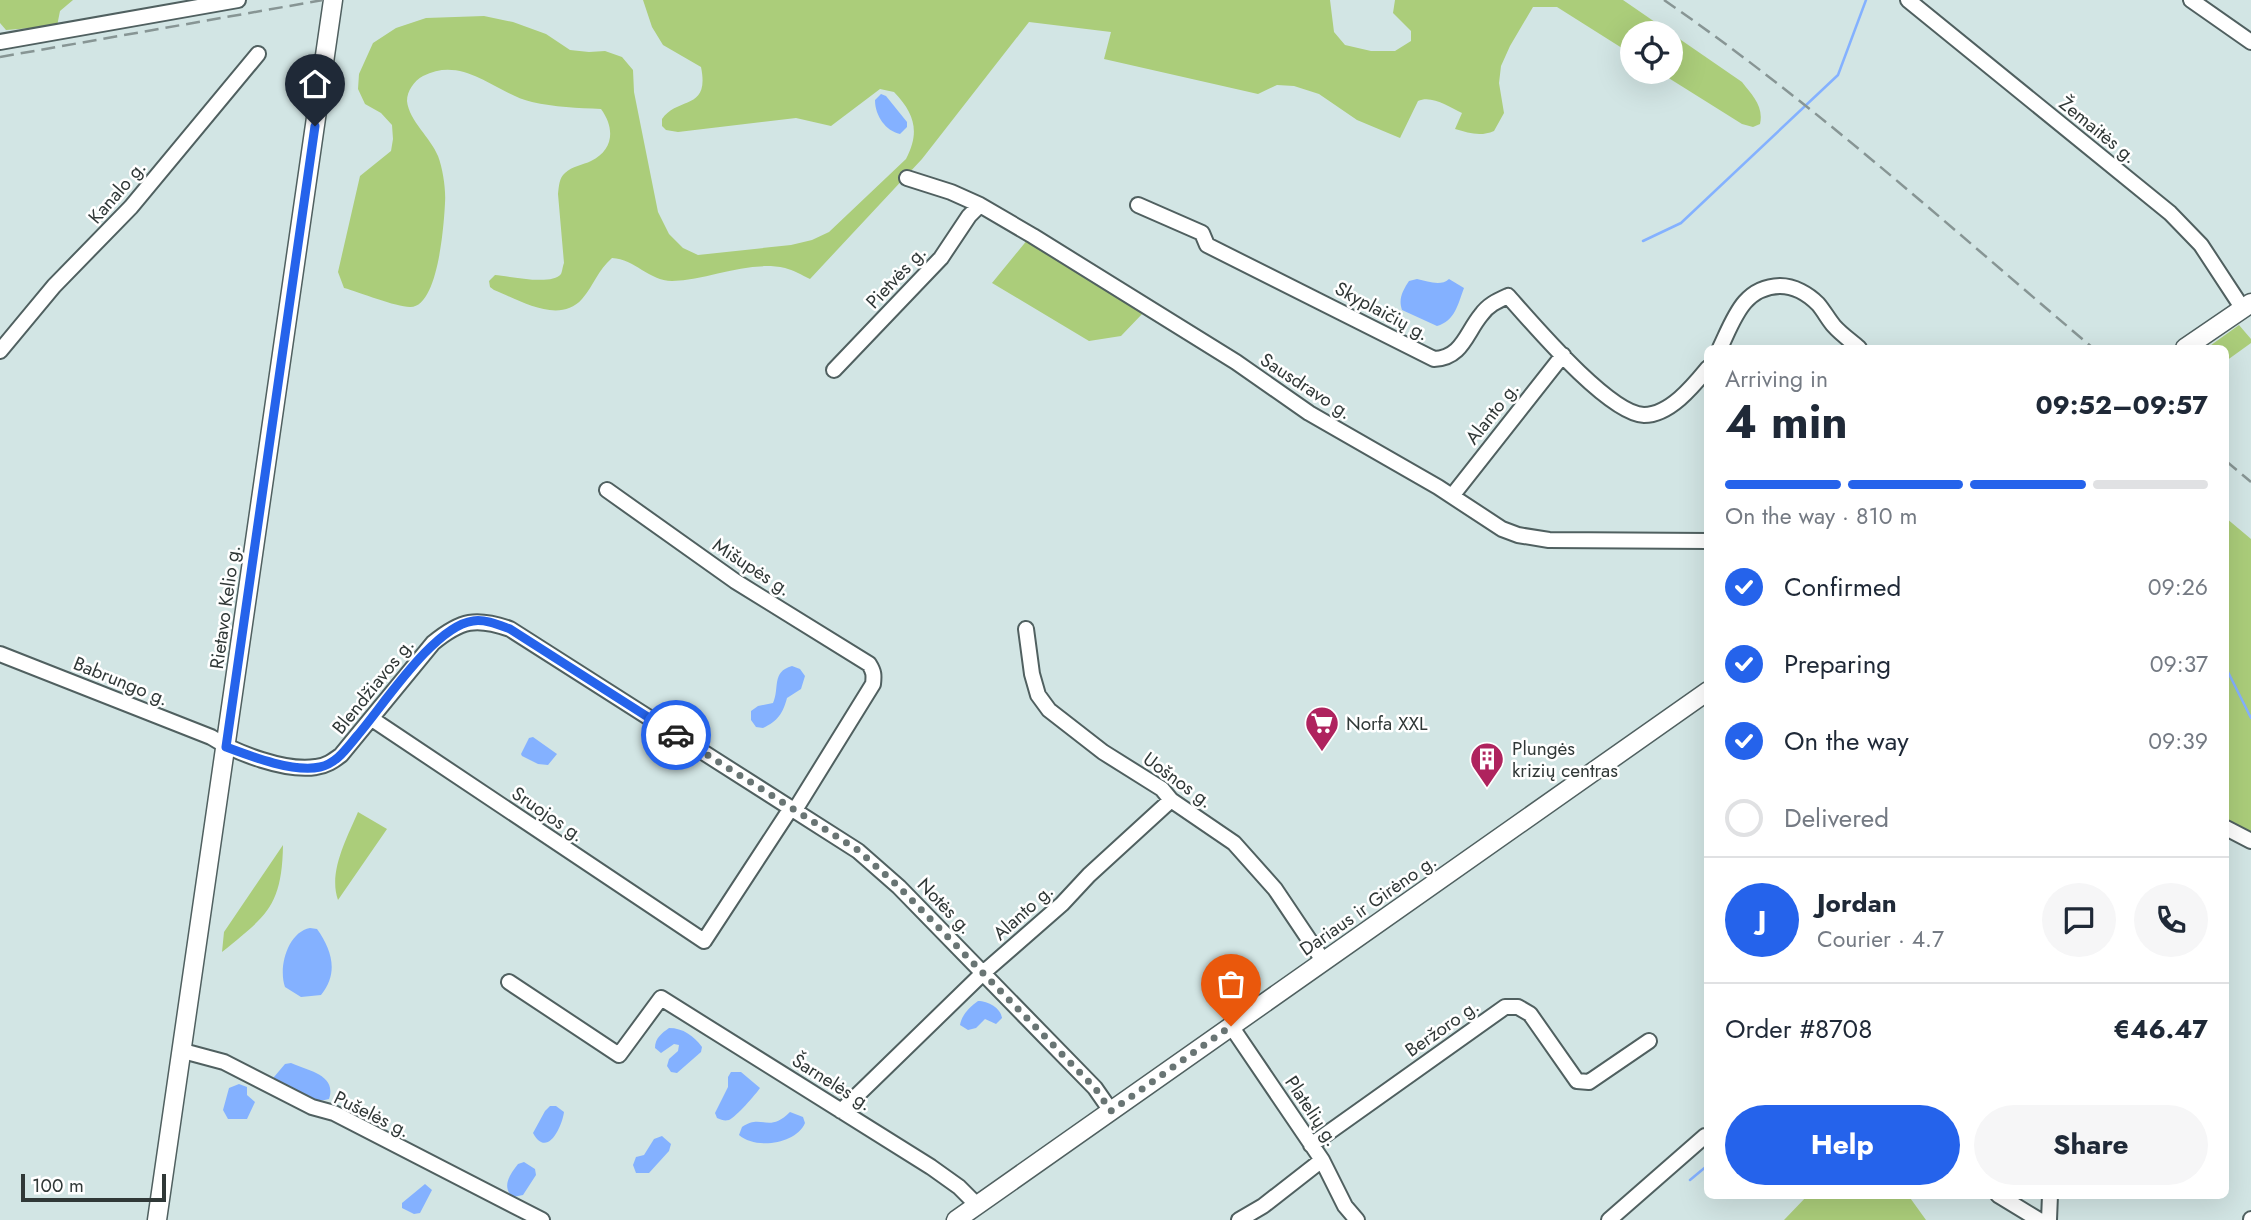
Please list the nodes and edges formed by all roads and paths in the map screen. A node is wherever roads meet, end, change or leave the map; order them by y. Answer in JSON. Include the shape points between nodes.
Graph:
{"nodes":[{"id":1,"x":238,"y":0,"type":"edge"},
{"id":2,"x":333,"y":0,"type":"edge"},
{"id":3,"x":1908,"y":0,"type":"edge"},
{"id":4,"x":2191,"y":0,"type":"edge"},
{"id":5,"x":2249,"y":37,"type":"edge"},
{"id":6,"x":0,"y":42,"type":"edge"},
{"id":7,"x":258,"y":54,"type":"dead end"},
{"id":8,"x":907,"y":178,"type":"dead end"},
{"id":9,"x":980,"y":205,"type":"junction"},
{"id":10,"x":1138,"y":205,"type":"dead end"},
{"id":11,"x":2247,"y":306,"type":"edge"},
{"id":12,"x":1722,"y":345,"type":"edge"},
{"id":13,"x":1855,"y":345,"type":"edge"},
{"id":14,"x":2189,"y":345,"type":"edge"},
{"id":15,"x":0,"y":351,"type":"edge"},
{"id":16,"x":1563,"y":355,"type":"junction"},
{"id":17,"x":834,"y":370,"type":"dead end"},
{"id":18,"x":1704,"y":372,"type":"edge"},
{"id":19,"x":607,"y":490,"type":"dead end"},
{"id":20,"x":1452,"y":496,"type":"junction"},
{"id":21,"x":1704,"y":541,"type":"edge"},
{"id":22,"x":1026,"y":629,"type":"dead end"},
{"id":23,"x":0,"y":654,"type":"edge"},
{"id":24,"x":1704,"y":694,"type":"edge"},
{"id":25,"x":372,"y":719,"type":"junction"},
{"id":26,"x":226,"y":747,"type":"junction"},
{"id":27,"x":1171,"y":800,"type":"junction"},
{"id":28,"x":793,"y":809,"type":"junction"},
{"id":29,"x":2229,"y":830,"type":"edge"},
{"id":30,"x":2251,"y":841,"type":"edge"},
{"id":31,"x":1324,"y":962,"type":"junction"},
{"id":32,"x":983,"y":973,"type":"junction"},
{"id":33,"x":509,"y":982,"type":"dead end"},
{"id":34,"x":1231,"y":1026,"type":"junction"},
{"id":35,"x":1649,"y":1041,"type":"dead end"},
{"id":36,"x":183,"y":1051,"type":"junction"},
{"id":37,"x":841,"y":1111,"type":"junction"},
{"id":38,"x":1111,"y":1111,"type":"junction"},
{"id":39,"x":1704,"y":1137,"type":"edge"},
{"id":40,"x":1311,"y":1145,"type":"junction"},
{"id":41,"x":1321,"y":1160,"type":"junction"},
{"id":42,"x":2005,"y":1199,"type":"edge"},
{"id":43,"x":2050,"y":1199,"type":"edge"},
{"id":44,"x":977,"y":1205,"type":"junction"},
{"id":45,"x":157,"y":1220,"type":"edge"},
{"id":46,"x":542,"y":1220,"type":"edge"},
{"id":47,"x":956,"y":1220,"type":"edge"},
{"id":48,"x":1239,"y":1220,"type":"edge"},
{"id":49,"x":1357,"y":1220,"type":"edge"},
{"id":50,"x":1609,"y":1220,"type":"edge"},
{"id":51,"x":2039,"y":1220,"type":"edge"},
{"id":52,"x":2049,"y":1220,"type":"edge"}],
"edges":[{"from":1,"to":6,"type":"street"},
{"from":2,"to":26,"type":"main road","name":"Rietavo Kelio g."},
{"from":3,"to":11,"type":"street","name":"Žemaitės g.","via":[[2170,213]]},
{"from":4,"to":5,"type":"street"},
{"from":7,"to":15,"type":"street","name":"Kanalo g.","via":[[131,207],[54,286]]},
{"from":8,"to":9,"type":"street","name":"Sausdravo g."},
{"from":9,"to":17,"type":"street","name":"Pietvės g.","via":[[941,258]]},
{"from":9,"to":20,"type":"street","name":"Sausdravo g.","via":[[1236,362],[1309,413]]},
{"from":10,"to":16,"type":"street","name":"Skyplaičių g.","via":[[1202,233],[1206,245],[1434,359],[1453,355],[1481,314],[1508,296]]},
{"from":11,"to":14,"type":"main road"},
{"from":12,"to":13,"type":"street","via":[[1751,294],[1764,287],[1784,286],[1800,290],[1818,304]]},
{"from":16,"to":18,"type":"street","name":"Skyplaičių g.","via":[[1616,404],[1647,415],[1680,398]]},
{"from":16,"to":20,"type":"street","name":"Alanto g."},
{"from":19,"to":28,"type":"street","name":"Mišupės g.","via":[[735,581],[869,664],[875,674]]},
{"from":20,"to":21,"type":"street","name":"Sausdravo g.","via":[[1490,523],[1530,538]]},
{"from":22,"to":27,"type":"street","name":"Uošnos g.","via":[[1032,674],[1038,695],[1049,710],[1162,789]]},
{"from":23,"to":26,"type":"street","name":"Babrungo g.","via":[[211,737]]},
{"from":24,"to":31,"type":"main road","name":"Dariaus ir Girėno g."},
{"from":25,"to":26,"type":"street","name":"Blendžiavos g.","via":[[341,755],[318,767],[284,764]]},
{"from":25,"to":28,"type":"street","name":"Blendžiavos g.","via":[[440,637],[474,620],[492,623],[526,638]]},
{"from":25,"to":28,"type":"street","name":"Sruojos g.","via":[[704,941]]},
{"from":26,"to":36,"type":"main road","name":"Rietavo Kelio g."},
{"from":27,"to":31,"type":"street","name":"Uošnos g.","via":[[1234,843],[1275,889]]},
{"from":27,"to":32,"type":"street","name":"Alanto g."},
{"from":28,"to":32,"type":"street","name":"Notės g.","via":[[858,850]]},
{"from":29,"to":30,"type":"street"},
{"from":31,"to":34,"type":"main road","name":"Dariaus ir Girėno g."},
{"from":32,"to":37,"type":"street","name":"Alanto g."},
{"from":32,"to":38,"type":"street","name":"Notės g.","via":[[1095,1088]]},
{"from":33,"to":37,"type":"street","name":"Šarnelės g.","via":[[619,1055],[662,998]]},
{"from":34,"to":38,"type":"main road","name":"Dariaus ir Girėno g."},
{"from":34,"to":40,"type":"street","name":"Platelių g."},
{"from":35,"to":40,"type":"street","name":"Beržoro g.","via":[[1589,1082],[1577,1081],[1530,1014],[1518,1007],[1504,1007]]},
{"from":36,"to":45,"type":"main road","name":"Rietavo Kelio g."},
{"from":36,"to":46,"type":"street","name":"Pušelės g.","via":[[224,1062],[352,1122]]},
{"from":37,"to":44,"type":"street","name":"Šarnelės g.","via":[[941,1173]]},
{"from":38,"to":44,"type":"main road","name":"Dariaus ir Girėno g."},
{"from":39,"to":50,"type":"street"},
{"from":40,"to":41,"type":"street","name":"Platelių g."},
{"from":41,"to":48,"type":"street"},
{"from":41,"to":49,"type":"street","name":"Platelių g."},
{"from":42,"to":51,"type":"street"},
{"from":43,"to":52,"type":"street"},
{"from":44,"to":47,"type":"main road","name":"Dariaus ir Girėno g."}]}
